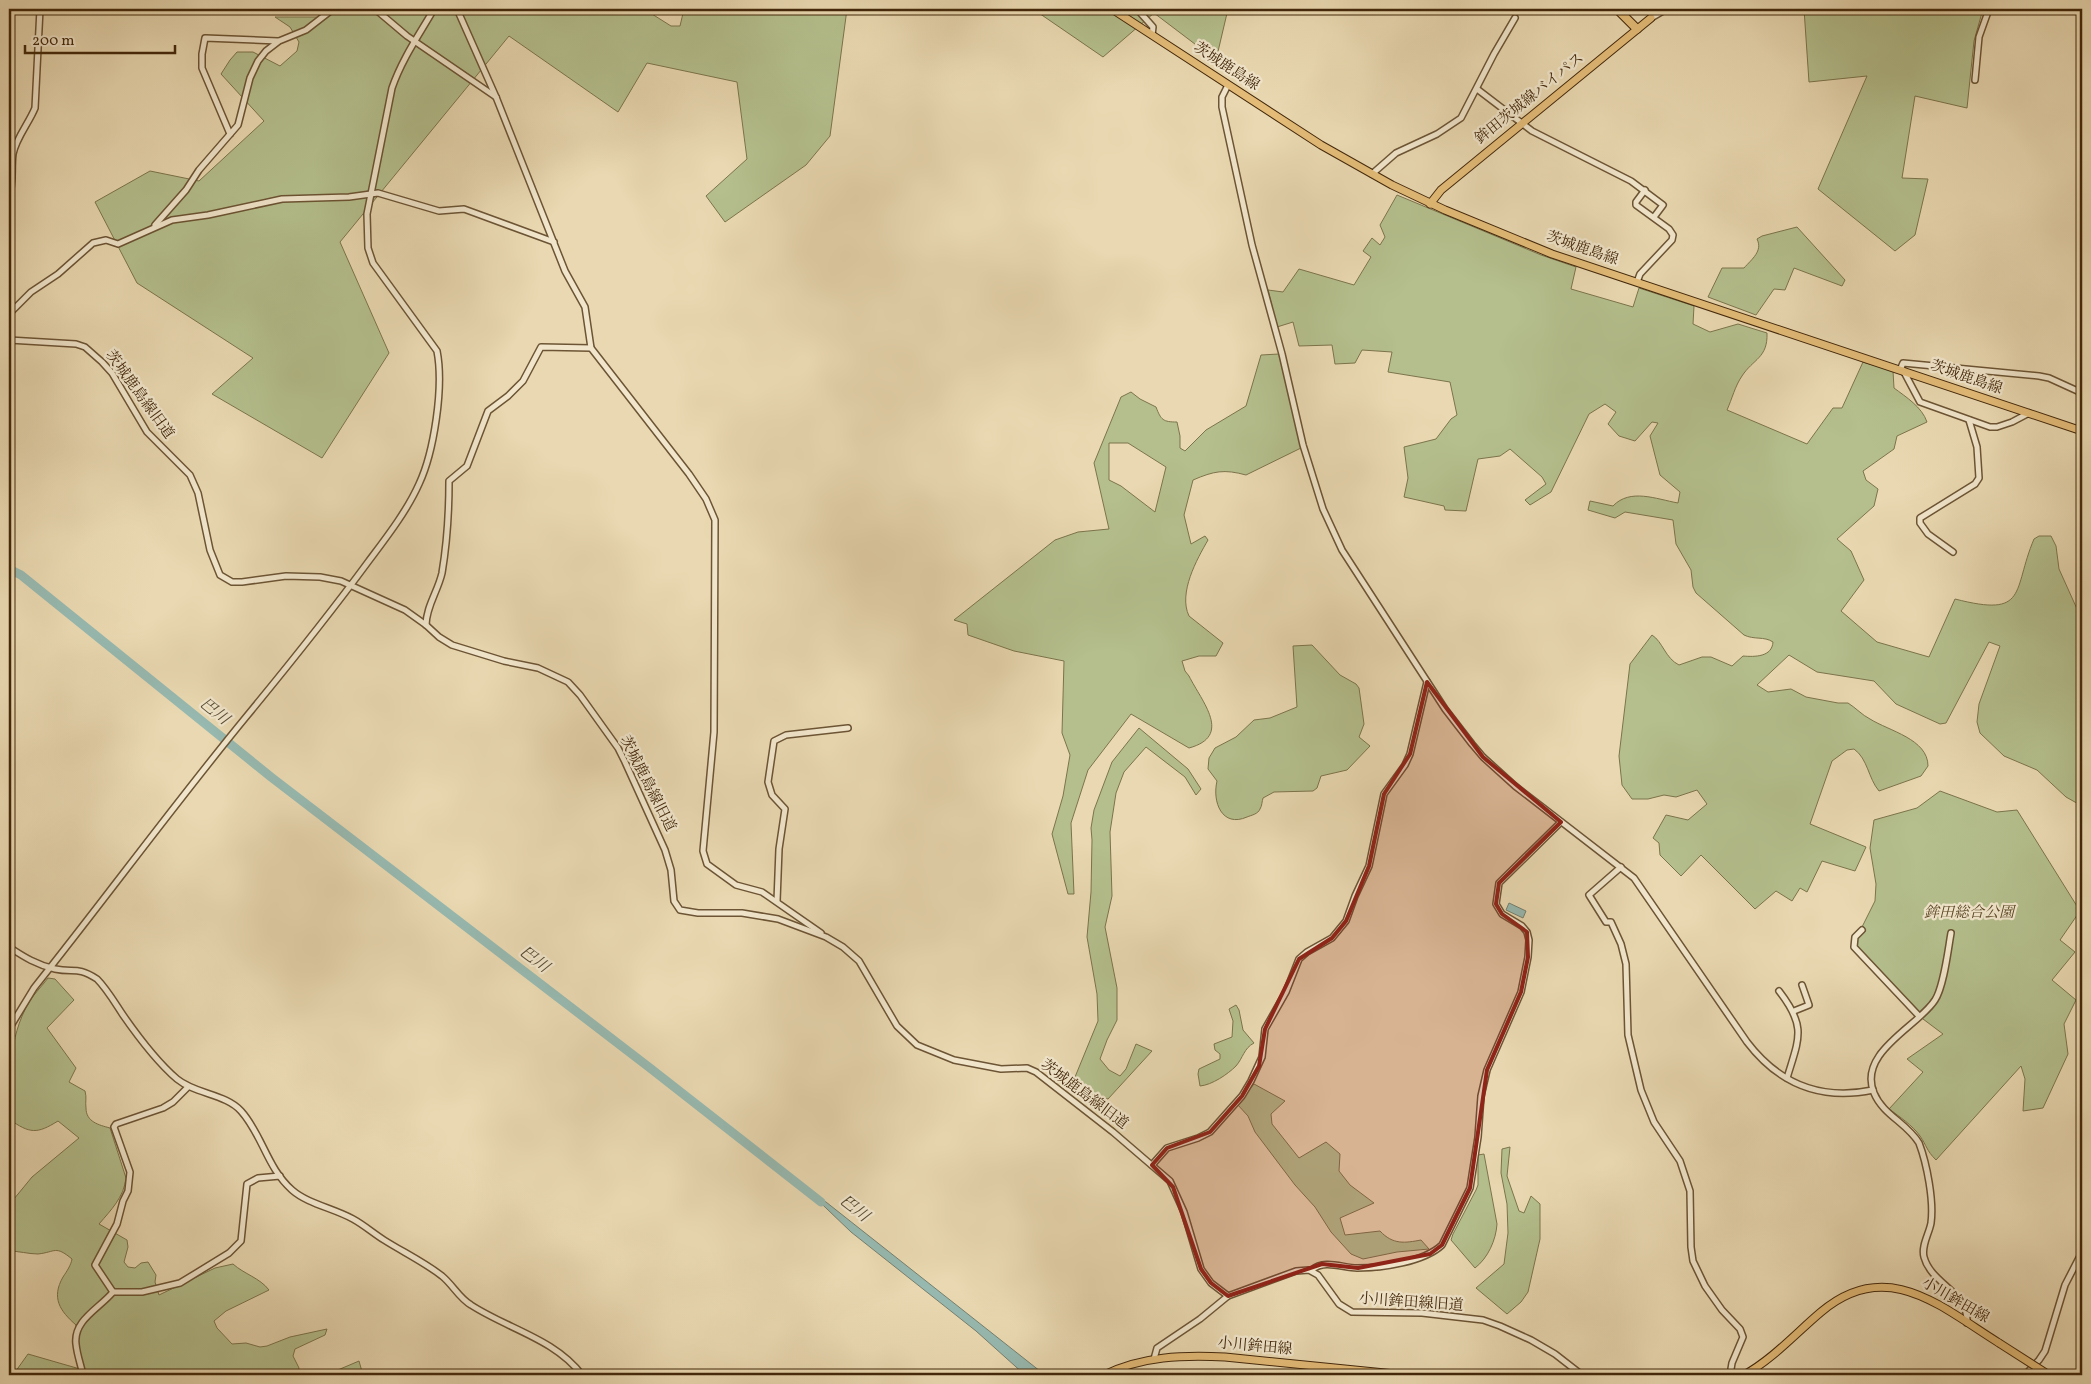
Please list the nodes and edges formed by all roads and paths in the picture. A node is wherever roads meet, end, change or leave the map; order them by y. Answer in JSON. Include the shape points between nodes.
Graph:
{"nodes":[{"id":1,"x":40,"y":9,"type":"edge"},
{"id":2,"x":333,"y":9,"type":"edge"},
{"id":3,"x":375,"y":9,"type":"edge"},
{"id":4,"x":434,"y":9,"type":"edge"},
{"id":5,"x":457,"y":9,"type":"edge"},
{"id":6,"x":1112,"y":9,"type":"edge"},
{"id":7,"x":1137,"y":9,"type":"edge"},
{"id":8,"x":1617,"y":9,"type":"edge"},
{"id":9,"x":1673,"y":9,"type":"edge"},
{"id":10,"x":1989,"y":9,"type":"edge"},
{"id":11,"x":1515,"y":18,"type":"dead end"},
{"id":12,"x":1651,"y":18,"type":"joint"},
{"id":13,"x":1637,"y":29,"type":"junction"},
{"id":14,"x":1152,"y":35,"type":"junction"},
{"id":15,"x":279,"y":41,"type":"junction"},
{"id":16,"x":414,"y":42,"type":"junction"},
{"id":17,"x":1975,"y":80,"type":"dead end"},
{"id":18,"x":1228,"y":85,"type":"junction"},
{"id":19,"x":1477,"y":89,"type":"junction"},
{"id":20,"x":496,"y":97,"type":"junction"},
{"id":21,"x":1522,"y":124,"type":"junction"},
{"id":22,"x":230,"y":134,"type":"junction"},
{"id":23,"x":1372,"y":174,"type":"junction"},
{"id":24,"x":1645,"y":190,"type":"junction"},
{"id":25,"x":370,"y":194,"type":"junction"},
{"id":26,"x":9,"y":197,"type":"edge"},
{"id":27,"x":1430,"y":204,"type":"junction"},
{"id":28,"x":1654,"y":217,"type":"junction"},
{"id":29,"x":153,"y":227,"type":"junction"},
{"id":30,"x":554,"y":242,"type":"junction"},
{"id":31,"x":1637,"y":282,"type":"junction"},
{"id":32,"x":9,"y":314,"type":"edge"},
{"id":33,"x":9,"y":340,"type":"edge"},
{"id":34,"x":591,"y":348,"type":"junction"},
{"id":35,"x":1902,"y":370,"type":"junction"},
{"id":36,"x":2082,"y":393,"type":"edge"},
{"id":37,"x":2029,"y":413,"type":"junction"},
{"id":38,"x":1969,"y":420,"type":"junction"},
{"id":39,"x":2082,"y":431,"type":"edge"},
{"id":40,"x":1954,"y":552,"type":"dead end"},
{"id":41,"x":351,"y":586,"type":"junction"},
{"id":42,"x":426,"y":625,"type":"junction"},
{"id":43,"x":1428,"y":682,"type":"junction"},
{"id":44,"x":848,"y":728,"type":"dead end"},
{"id":45,"x":1561,"y":822,"type":"junction"},
{"id":46,"x":1621,"y":867,"type":"junction"},
{"id":47,"x":777,"y":901,"type":"junction"},
{"id":48,"x":1862,"y":930,"type":"dead end"},
{"id":49,"x":1951,"y":933,"type":"dead end"},
{"id":50,"x":826,"y":937,"type":"junction"},
{"id":51,"x":9,"y":947,"type":"edge"},
{"id":52,"x":50,"y":968,"type":"junction"},
{"id":53,"x":1802,"y":985,"type":"dead end"},
{"id":54,"x":1779,"y":991,"type":"dead end"},
{"id":55,"x":1794,"y":1011,"type":"junction"},
{"id":56,"x":1919,"y":1016,"type":"junction"},
{"id":57,"x":9,"y":1029,"type":"edge"},
{"id":58,"x":1787,"y":1078,"type":"junction"},
{"id":59,"x":188,"y":1087,"type":"junction"},
{"id":60,"x":1873,"y":1090,"type":"junction"},
{"id":61,"x":1152,"y":1165,"type":"junction"},
{"id":62,"x":280,"y":1176,"type":"junction"},
{"id":63,"x":2082,"y":1252,"type":"edge"},
{"id":64,"x":1312,"y":1270,"type":"junction"},
{"id":65,"x":113,"y":1292,"type":"junction"},
{"id":66,"x":1228,"y":1296,"type":"junction"},
{"id":67,"x":1967,"y":1323,"type":"junction"},
{"id":68,"x":1154,"y":1359,"type":"junction"},
{"id":69,"x":83,"y":1375,"type":"edge"},
{"id":70,"x":582,"y":1375,"type":"edge"},
{"id":71,"x":1104,"y":1375,"type":"edge"},
{"id":72,"x":1405,"y":1375,"type":"edge"},
{"id":73,"x":1582,"y":1375,"type":"edge"},
{"id":74,"x":1730,"y":1375,"type":"edge"},
{"id":75,"x":1744,"y":1375,"type":"edge"},
{"id":76,"x":2025,"y":1375,"type":"edge"},
{"id":77,"x":2049,"y":1375,"type":"edge"}],
"edges":[{"from":1,"to":26,"type":"street","via":[[35,108],[15,147]]},
{"from":2,"to":15,"type":"street","via":[[306,30]]},
{"from":3,"to":16,"type":"street"},
{"from":4,"to":16,"type":"street"},
{"from":5,"to":20,"type":"street"},
{"from":6,"to":14,"type":"main road","name":"茨城鹿島線"},
{"from":7,"to":14,"type":"street","via":[[1153,27]]},
{"from":8,"to":13,"type":"highway"},
{"from":9,"to":12,"type":"street"},
{"from":10,"to":17,"type":"street","via":[[1979,37]]},
{"from":11,"to":19,"type":"street"},
{"from":12,"to":13,"type":"main road","name":"鉾田茨城線バイパス"},
{"from":13,"to":21,"type":"main road","name":"鉾田茨城線バイパス"},
{"from":14,"to":18,"type":"main road","name":"茨城鹿島線"},
{"from":15,"to":22,"type":"street","via":[[258,60],[244,95],[238,125]]},
{"from":15,"to":22,"type":"street","via":[[206,38],[202,68]]},
{"from":16,"to":20,"type":"street"},
{"from":16,"to":25,"type":"street","via":[[392,88]]},
{"from":18,"to":23,"type":"main road","name":"茨城鹿島線"},
{"from":18,"to":43,"type":"street","via":[[1222,97],[1222,107],[1234,162],[1300,434],[1323,509],[1346,556]]},
{"from":19,"to":21,"type":"street"},
{"from":19,"to":23,"type":"street","via":[[1461,118],[1437,134],[1396,152]]},
{"from":20,"to":30,"type":"street"},
{"from":21,"to":24,"type":"street"},
{"from":21,"to":27,"type":"main road","name":"鉾田茨城線バイパス","via":[[1441,190]]},
{"from":22,"to":29,"type":"street"},
{"from":23,"to":27,"type":"main road","name":"茨城鹿島線"},
{"from":24,"to":28,"type":"street","via":[[1663,205]]},
{"from":24,"to":28,"type":"street","via":[[1636,204]]},
{"from":25,"to":29,"type":"street","via":[[350,198],[282,199],[172,220]]},
{"from":25,"to":30,"type":"street","via":[[383,194],[439,211],[464,210]]},
{"from":25,"to":41,"type":"street","via":[[366,233],[372,263],[432,341],[437,352],[440,380],[433,432],[419,485]]},
{"from":27,"to":31,"type":"main road","name":"茨城鹿島線","via":[[1521,242]]},
{"from":28,"to":31,"type":"street","via":[[1670,229],[1673,238],[1640,274]]},
{"from":29,"to":32,"type":"street","via":[[118,244],[106,240],[92,243]]},
{"from":30,"to":34,"type":"street","via":[[565,271],[585,307]]},
{"from":31,"to":35,"type":"main road","name":"茨城鹿島線"},
{"from":33,"to":41,"type":"street","name":"茨城鹿島線旧道","via":[[76,344],[85,347],[112,373],[147,432],[190,475],[220,575],[232,582],[274,577],[320,577]]},
{"from":34,"to":42,"type":"street","via":[[540,347],[523,381],[488,411],[467,466],[449,481],[444,559],[438,588],[426,615]]},
{"from":34,"to":47,"type":"street","via":[[689,474],[715,520],[714,732],[703,851],[707,864],[736,885],[762,892]]},
{"from":35,"to":36,"type":"street","via":[[1903,364],[2039,376]]},
{"from":35,"to":37,"type":"main road","name":"茨城鹿島線"},
{"from":35,"to":38,"type":"street","via":[[1920,402]]},
{"from":37,"to":38,"type":"street","via":[[1997,427]]},
{"from":37,"to":39,"type":"main road","name":"茨城鹿島線"},
{"from":38,"to":40,"type":"street","via":[[1977,447],[1979,478],[1920,518],[1928,534]]},
{"from":41,"to":42,"type":"street","name":"茨城鹿島線旧道","via":[[391,602]]},
{"from":41,"to":52,"type":"street"},
{"from":42,"to":50,"type":"street","name":"茨城鹿島線旧道","via":[[438,638],[452,645],[538,668],[557,675],[575,689],[618,748],[646,805],[669,860],[674,901],[680,910],[742,913],[778,919]]},
{"from":43,"to":45,"type":"street","via":[[1483,757]]},
{"from":43,"to":61,"type":"street","via":[[1410,754],[1384,794],[1370,866],[1346,921],[1332,938],[1299,959],[1293,969],[1286,992],[1265,1029],[1259,1066],[1242,1096],[1210,1132],[1168,1148]]},
{"from":44,"to":47,"type":"street","via":[[786,735],[774,741],[768,782],[772,795],[785,809],[779,849]]},
{"from":45,"to":46,"type":"street"},
{"from":45,"to":64,"type":"street","via":[[1499,883],[1496,904],[1502,914],[1527,932],[1528,957],[1520,992],[1487,1070],[1470,1188],[1442,1245],[1418,1260],[1358,1268],[1322,1264]]},
{"from":46,"to":58,"type":"street","via":[[1643,890],[1755,1052],[1771,1069]]},
{"from":46,"to":74,"type":"street","via":[[1589,895],[1606,922],[1610,922],[1623,949],[1628,978],[1630,1049],[1648,1110],[1684,1169],[1691,1200],[1693,1261],[1705,1286],[1743,1337]]},
{"from":47,"to":50,"type":"street"},
{"from":48,"to":56,"type":"street","via":[[1855,937],[1854,947]]},
{"from":49,"to":56,"type":"street","via":[[1936,1000]]},
{"from":50,"to":61,"type":"street","name":"茨城鹿島線旧道","via":[[859,961],[896,1026],[918,1045],[954,1060],[1002,1069],[1033,1070]]},
{"from":51,"to":52,"type":"street","via":[[33,963]]},
{"from":52,"to":57,"type":"street"},
{"from":52,"to":59,"type":"street","via":[[86,972],[97,979],[155,1057]]},
{"from":53,"to":55,"type":"street","via":[[1809,1005]]},
{"from":54,"to":55,"type":"street"},
{"from":55,"to":58,"type":"street","via":[[1799,1036]]},
{"from":56,"to":60,"type":"street","via":[[1887,1045],[1877,1059]]},
{"from":58,"to":60,"type":"street","via":[[1804,1087],[1832,1093],[1857,1094]]},
{"from":59,"to":62,"type":"street","via":[[239,1108]]},
{"from":59,"to":65,"type":"street","via":[[173,1102],[114,1127],[130,1172],[128,1191],[117,1224],[95,1265]]},
{"from":60,"to":67,"type":"street","via":[[1882,1107],[1915,1135],[1919,1143],[1931,1203],[1924,1257],[1931,1271],[1957,1295],[1966,1312]]},
{"from":61,"to":66,"type":"street","name":"茨城鹿島線旧道","via":[[1170,1181],[1179,1198],[1204,1274]]},
{"from":62,"to":65,"type":"street","via":[[258,1178],[247,1184],[241,1241],[229,1253],[180,1283],[142,1292]]},
{"from":62,"to":70,"type":"street","via":[[291,1190],[307,1200],[354,1220],[428,1267],[472,1306],[559,1352]]},
{"from":63,"to":76,"type":"street","via":[[2065,1285],[2040,1360]]},
{"from":64,"to":66,"type":"street","via":[[1296,1271]]},
{"from":64,"to":73,"type":"street","name":"小川鉾田線旧道","via":[[1339,1304],[1352,1312],[1483,1320],[1530,1340]]},
{"from":65,"to":69,"type":"street","via":[[78,1329],[76,1344]]},
{"from":66,"to":68,"type":"street","via":[[1157,1348]]},
{"from":67,"to":75,"type":"main road","name":"小川鉾田線","via":[[1924,1296],[1908,1290],[1863,1289],[1828,1306]]},
{"from":67,"to":77,"type":"main road","name":"小川鉾田線","bridge":true},
{"from":68,"to":71,"type":"main road","name":"小川鉾田線","via":[[1133,1363]]},
{"from":68,"to":72,"type":"main road","name":"小川鉾田線","via":[[1225,1357]]}]}
